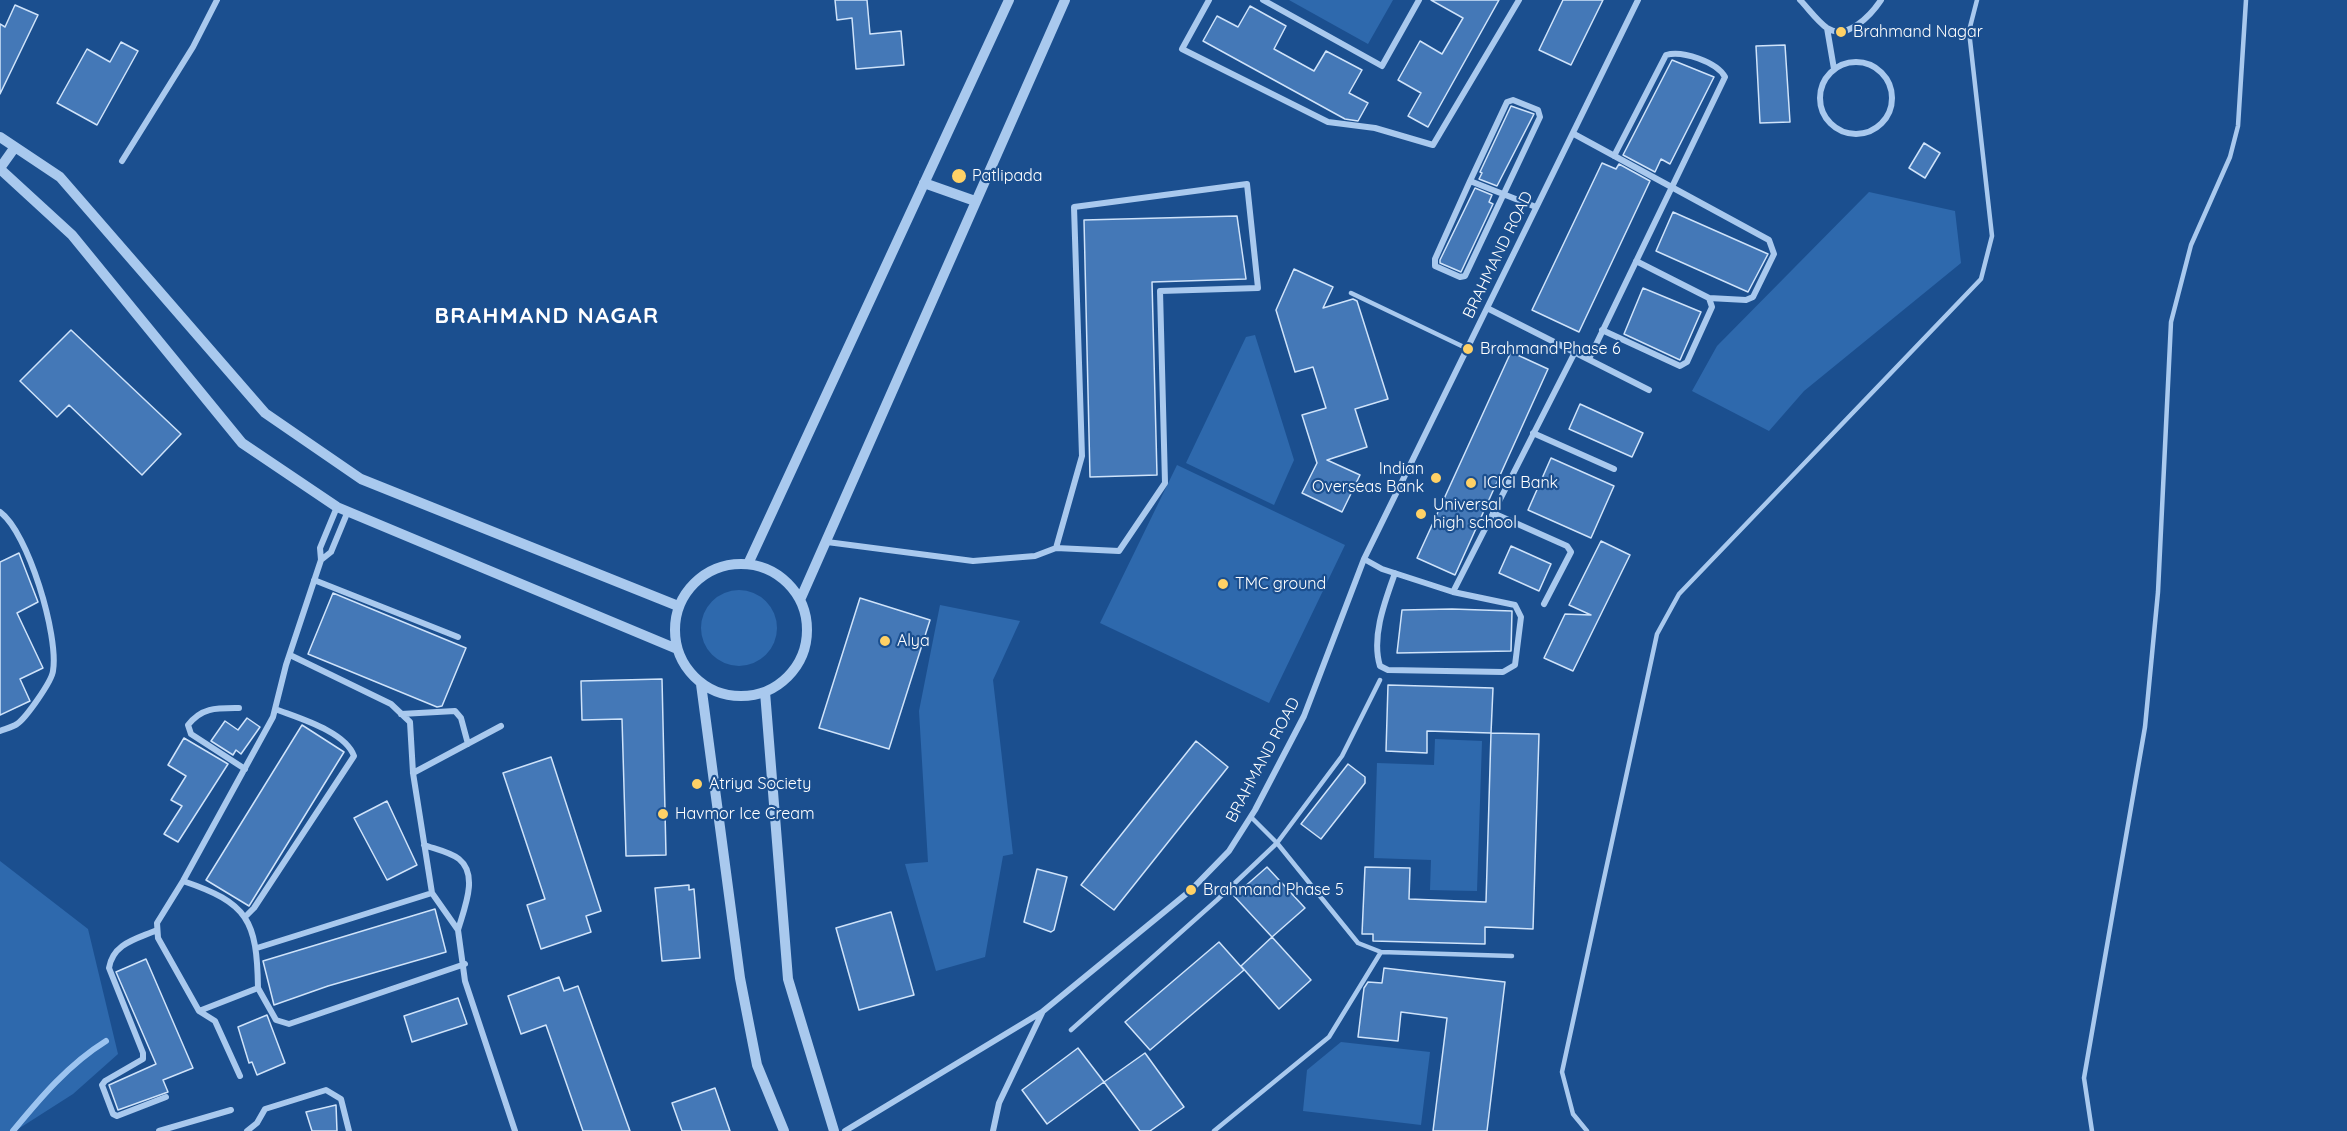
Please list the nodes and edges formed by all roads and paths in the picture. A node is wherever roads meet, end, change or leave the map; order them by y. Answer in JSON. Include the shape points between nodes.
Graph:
{"nodes":[{"id":1,"x":217,"y":0,"type":"edge"},
{"id":2,"x":1009,"y":0,"type":"edge"},
{"id":3,"x":1065,"y":0,"type":"edge"},
{"id":4,"x":1209,"y":0,"type":"edge"},
{"id":5,"x":1263,"y":0,"type":"edge"},
{"id":6,"x":1419,"y":0,"type":"edge"},
{"id":7,"x":1519,"y":0,"type":"edge"},
{"id":8,"x":1638,"y":0,"type":"edge"},
{"id":9,"x":1800,"y":0,"type":"edge"},
{"id":10,"x":1881,"y":0,"type":"edge"},
{"id":11,"x":1977,"y":0,"type":"edge"},
{"id":12,"x":2246,"y":0,"type":"edge"},
{"id":13,"x":1827,"y":28,"type":"junction"},
{"id":14,"x":1834,"y":69,"type":"junction"},
{"id":15,"x":1574,"y":134,"type":"junction"},
{"id":16,"x":0,"y":137,"type":"edge"},
{"id":17,"x":15,"y":147,"type":"junction"},
{"id":18,"x":1614,"y":156,"type":"junction"},
{"id":19,"x":122,"y":161,"type":"dead end"},
{"id":20,"x":0,"y":169,"type":"edge"},
{"id":21,"x":1470,"y":181,"type":"junction"},
{"id":22,"x":924,"y":183,"type":"junction"},
{"id":23,"x":1673,"y":189,"type":"junction"},
{"id":24,"x":1503,"y":194,"type":"junction"},
{"id":25,"x":975,"y":201,"type":"junction"},
{"id":26,"x":1536,"y":207,"type":"junction"},
{"id":27,"x":1636,"y":261,"type":"junction"},
{"id":28,"x":1351,"y":293,"type":"dead end"},
{"id":29,"x":1709,"y":298,"type":"junction"},
{"id":30,"x":1487,"y":308,"type":"junction"},
{"id":31,"x":1602,"y":330,"type":"junction"},
{"id":32,"x":1468,"y":349,"type":"junction"},
{"id":33,"x":1575,"y":352,"type":"junction"},
{"id":34,"x":1589,"y":359,"type":"junction"},
{"id":35,"x":1649,"y":390,"type":"dead end"},
{"id":36,"x":1533,"y":433,"type":"junction"},
{"id":37,"x":1614,"y":469,"type":"dead end"},
{"id":38,"x":337,"y":507,"type":"junction"},
{"id":39,"x":348,"y":511,"type":"junction"},
{"id":40,"x":0,"y":512,"type":"edge"},
{"id":41,"x":1493,"y":513,"type":"junction"},
{"id":42,"x":826,"y":542,"type":"junction"},
{"id":43,"x":1056,"y":548,"type":"junction"},
{"id":44,"x":1364,"y":559,"type":"junction"},
{"id":45,"x":321,"y":560,"type":"junction"},
{"id":46,"x":748,"y":564,"type":"junction"},
{"id":47,"x":1395,"y":573,"type":"junction"},
{"id":48,"x":314,"y":580,"type":"junction"},
{"id":49,"x":1453,"y":592,"type":"junction"},
{"id":50,"x":800,"y":600,"type":"junction"},
{"id":51,"x":1544,"y":604,"type":"dead end"},
{"id":52,"x":678,"y":606,"type":"junction"},
{"id":53,"x":458,"y":637,"type":"dead end"},
{"id":54,"x":676,"y":649,"type":"junction"},
{"id":55,"x":290,"y":655,"type":"junction"},
{"id":56,"x":1380,"y":680,"type":"dead end"},
{"id":57,"x":701,"y":684,"type":"junction"},
{"id":58,"x":765,"y":692,"type":"junction"},
{"id":59,"x":238,"y":708,"type":"dead end"},
{"id":60,"x":275,"y":709,"type":"junction"},
{"id":61,"x":401,"y":714,"type":"junction"},
{"id":62,"x":501,"y":726,"type":"dead end"},
{"id":63,"x":0,"y":731,"type":"edge"},
{"id":64,"x":468,"y":744,"type":"junction"},
{"id":65,"x":245,"y":769,"type":"junction"},
{"id":66,"x":413,"y":773,"type":"junction"},
{"id":67,"x":1251,"y":818,"type":"junction"},
{"id":68,"x":1276,"y":843,"type":"junction"},
{"id":69,"x":424,"y":845,"type":"junction"},
{"id":70,"x":183,"y":881,"type":"junction"},
{"id":71,"x":432,"y":893,"type":"junction"},
{"id":72,"x":245,"y":917,"type":"junction"},
{"id":73,"x":157,"y":930,"type":"junction"},
{"id":74,"x":458,"y":930,"type":"junction"},
{"id":75,"x":257,"y":948,"type":"junction"},
{"id":76,"x":1381,"y":952,"type":"junction"},
{"id":77,"x":1512,"y":956,"type":"dead end"},
{"id":78,"x":465,"y":964,"type":"junction"},
{"id":79,"x":258,"y":987,"type":"junction"},
{"id":80,"x":199,"y":1011,"type":"junction"},
{"id":81,"x":1042,"y":1012,"type":"junction"},
{"id":82,"x":1071,"y":1030,"type":"dead end"},
{"id":83,"x":240,"y":1076,"type":"dead end"},
{"id":84,"x":166,"y":1097,"type":"dead end"},
{"id":85,"x":231,"y":1110,"type":"dead end"},
{"id":86,"x":178,"y":1128,"type":"edge"},
{"id":87,"x":159,"y":1131,"type":"edge"},
{"id":88,"x":247,"y":1131,"type":"edge"},
{"id":89,"x":350,"y":1131,"type":"edge"},
{"id":90,"x":515,"y":1131,"type":"edge"},
{"id":91,"x":784,"y":1131,"type":"edge"},
{"id":92,"x":834,"y":1131,"type":"edge"},
{"id":93,"x":845,"y":1131,"type":"edge"},
{"id":94,"x":993,"y":1131,"type":"edge"},
{"id":95,"x":1214,"y":1131,"type":"edge"},
{"id":96,"x":1587,"y":1131,"type":"edge"},
{"id":97,"x":2092,"y":1131,"type":"edge"}],
"edges":[{"from":1,"to":19,"type":"street","via":[[193,47]]},
{"from":2,"to":22,"type":"street"},
{"from":3,"to":25,"type":"street"},
{"from":4,"to":7,"type":"street","via":[[1182,50],[1328,122],[1375,128],[1433,145]]},
{"from":5,"to":6,"type":"street","via":[[1382,66]]},
{"from":8,"to":15,"type":"street","name":"BRAHMAND ROAD"},
{"from":9,"to":13,"type":"street"},
{"from":10,"to":13,"type":"street","via":[[1868,18],[1841,32]]},
{"from":11,"to":96,"type":"lane","via":[[1968,31],[1992,236],[1982,279],[1679,594],[1657,634],[1562,1072],[1573,1114]]},
{"from":12,"to":97,"type":"lane","via":[[2238,126],[2230,157],[2191,245],[2171,322],[2157,603],[2145,727],[2084,1078]]},
{"from":13,"to":14,"type":"street"},
{"from":14,"to":14,"type":"street","via":[[1858,61],[1881,70],[1893,93],[1887,117],[1879,126],[1855,134],[1832,125],[1824,115],[1820,90]]},
{"from":15,"to":18,"type":"street"},
{"from":15,"to":26,"type":"street","name":"BRAHMAND ROAD"},
{"from":16,"to":17,"type":"street"},
{"from":17,"to":20,"type":"street"},
{"from":17,"to":52,"type":"street","via":[[60,177],[265,413],[322,453],[361,479]]},
{"from":18,"to":23,"type":"street"},
{"from":18,"to":23,"type":"street","via":[[1666,55],[1677,52],[1721,69],[1725,77]]},
{"from":20,"to":38,"type":"street","via":[[72,235],[242,443]]},
{"from":21,"to":24,"type":"street"},
{"from":21,"to":24,"type":"street","via":[[1508,102],[1513,100],[1538,110],[1540,117]]},
{"from":21,"to":24,"type":"street","via":[[1435,259],[1435,266],[1460,277],[1465,276]]},
{"from":22,"to":25,"type":"street"},
{"from":22,"to":46,"type":"street"},
{"from":23,"to":27,"type":"street"},
{"from":23,"to":29,"type":"street","via":[[1769,240],[1774,254],[1753,297]]},
{"from":24,"to":26,"type":"street"},
{"from":25,"to":42,"type":"street"},
{"from":26,"to":30,"type":"street","name":"BRAHMAND ROAD"},
{"from":27,"to":29,"type":"street"},
{"from":27,"to":31,"type":"street"},
{"from":28,"to":32,"type":"lane"},
{"from":29,"to":31,"type":"street","via":[[1712,307],[1687,362],[1680,366]]},
{"from":30,"to":32,"type":"street","name":"BRAHMAND ROAD"},
{"from":30,"to":33,"type":"street"},
{"from":31,"to":34,"type":"street"},
{"from":32,"to":44,"type":"street","name":"BRAHMAND ROAD"},
{"from":33,"to":34,"type":"street"},
{"from":33,"to":36,"type":"street"},
{"from":34,"to":35,"type":"street"},
{"from":36,"to":37,"type":"street"},
{"from":36,"to":41,"type":"street"},
{"from":38,"to":39,"type":"street"},
{"from":38,"to":45,"type":"street","via":[[320,548]]},
{"from":39,"to":45,"type":"street","via":[[331,552]]},
{"from":39,"to":54,"type":"street"},
{"from":40,"to":63,"type":"street","via":[[11,521],[41,590],[49,621],[53,671],[18,724]]},
{"from":41,"to":49,"type":"street"},
{"from":41,"to":51,"type":"street","via":[[1567,546],[1571,552]]},
{"from":42,"to":43,"type":"street","via":[[974,561],[1035,556]]},
{"from":42,"to":50,"type":"street"},
{"from":43,"to":43,"type":"street","via":[[1119,551],[1165,483],[1160,291],[1258,288],[1247,184],[1074,207],[1082,456]]},
{"from":44,"to":47,"type":"street"},
{"from":44,"to":67,"type":"street","name":"BRAHMAND ROAD","via":[[1304,716]]},
{"from":45,"to":48,"type":"street"},
{"from":46,"to":50,"type":"street","via":[[769,570],[787,582]]},
{"from":46,"to":52,"type":"street","via":[[726,565],[706,573],[689,588]]},
{"from":47,"to":49,"type":"street"},
{"from":47,"to":49,"type":"street","via":[[1382,610],[1377,657],[1380,666],[1388,670],[1512,669],[1519,609],[1511,603]]},
{"from":48,"to":53,"type":"street"},
{"from":48,"to":55,"type":"street"},
{"from":50,"to":58,"type":"street","via":[[807,621],[802,654],[784,681]]},
{"from":52,"to":54,"type":"street","via":[[674,627]]},
{"from":54,"to":57,"type":"street","via":[[686,669]]},
{"from":55,"to":60,"type":"street"},
{"from":55,"to":61,"type":"street","via":[[391,704]]},
{"from":56,"to":68,"type":"lane","via":[[1342,756]]},
{"from":57,"to":58,"type":"street","via":[[721,694],[743,697]]},
{"from":57,"to":91,"type":"street","via":[[740,978],[757,1065]]},
{"from":58,"to":92,"type":"street","via":[[788,979]]},
{"from":59,"to":65,"type":"street","via":[[209,709],[196,715],[188,725],[191,734]]},
{"from":60,"to":65,"type":"street"},
{"from":60,"to":72,"type":"street","via":[[323,728],[351,747],[354,756]]},
{"from":61,"to":64,"type":"street","via":[[455,711],[461,718]]},
{"from":61,"to":66,"type":"street","via":[[410,722]]},
{"from":62,"to":64,"type":"street"},
{"from":64,"to":66,"type":"street"},
{"from":65,"to":70,"type":"street"},
{"from":66,"to":69,"type":"street"},
{"from":67,"to":68,"type":"lane"},
{"from":67,"to":81,"type":"street","name":"BRAHMAND ROAD","via":[[1229,851],[1191,890]]},
{"from":68,"to":76,"type":"lane","via":[[1358,943]]},
{"from":68,"to":82,"type":"lane"},
{"from":69,"to":71,"type":"street"},
{"from":69,"to":74,"type":"street","via":[[458,858],[468,870],[469,887]]},
{"from":70,"to":72,"type":"street","via":[[218,893]]},
{"from":70,"to":73,"type":"street","via":[[157,923]]},
{"from":71,"to":74,"type":"street"},
{"from":71,"to":75,"type":"street"},
{"from":72,"to":75,"type":"street"},
{"from":73,"to":80,"type":"street"},
{"from":73,"to":84,"type":"street","via":[[120,946],[110,958],[109,968],[143,1059],[102,1085],[117,1116]]},
{"from":74,"to":78,"type":"street"},
{"from":75,"to":79,"type":"street"},
{"from":76,"to":77,"type":"lane"},
{"from":76,"to":95,"type":"lane","via":[[1329,1037]]},
{"from":78,"to":79,"type":"street","via":[[289,1024],[276,1020]]},
{"from":78,"to":90,"type":"street","via":[[467,989]]},
{"from":79,"to":80,"type":"street"},
{"from":80,"to":83,"type":"street","via":[[215,1021]]},
{"from":81,"to":93,"type":"street","name":"BRAHMAND ROAD"},
{"from":81,"to":94,"type":"street","name":"BRAHMAND ROAD","via":[[999,1103]]},
{"from":85,"to":86,"type":"street"},
{"from":86,"to":87,"type":"street"},
{"from":88,"to":89,"type":"street","via":[[265,1109],[326,1090],[341,1099]]}]}
